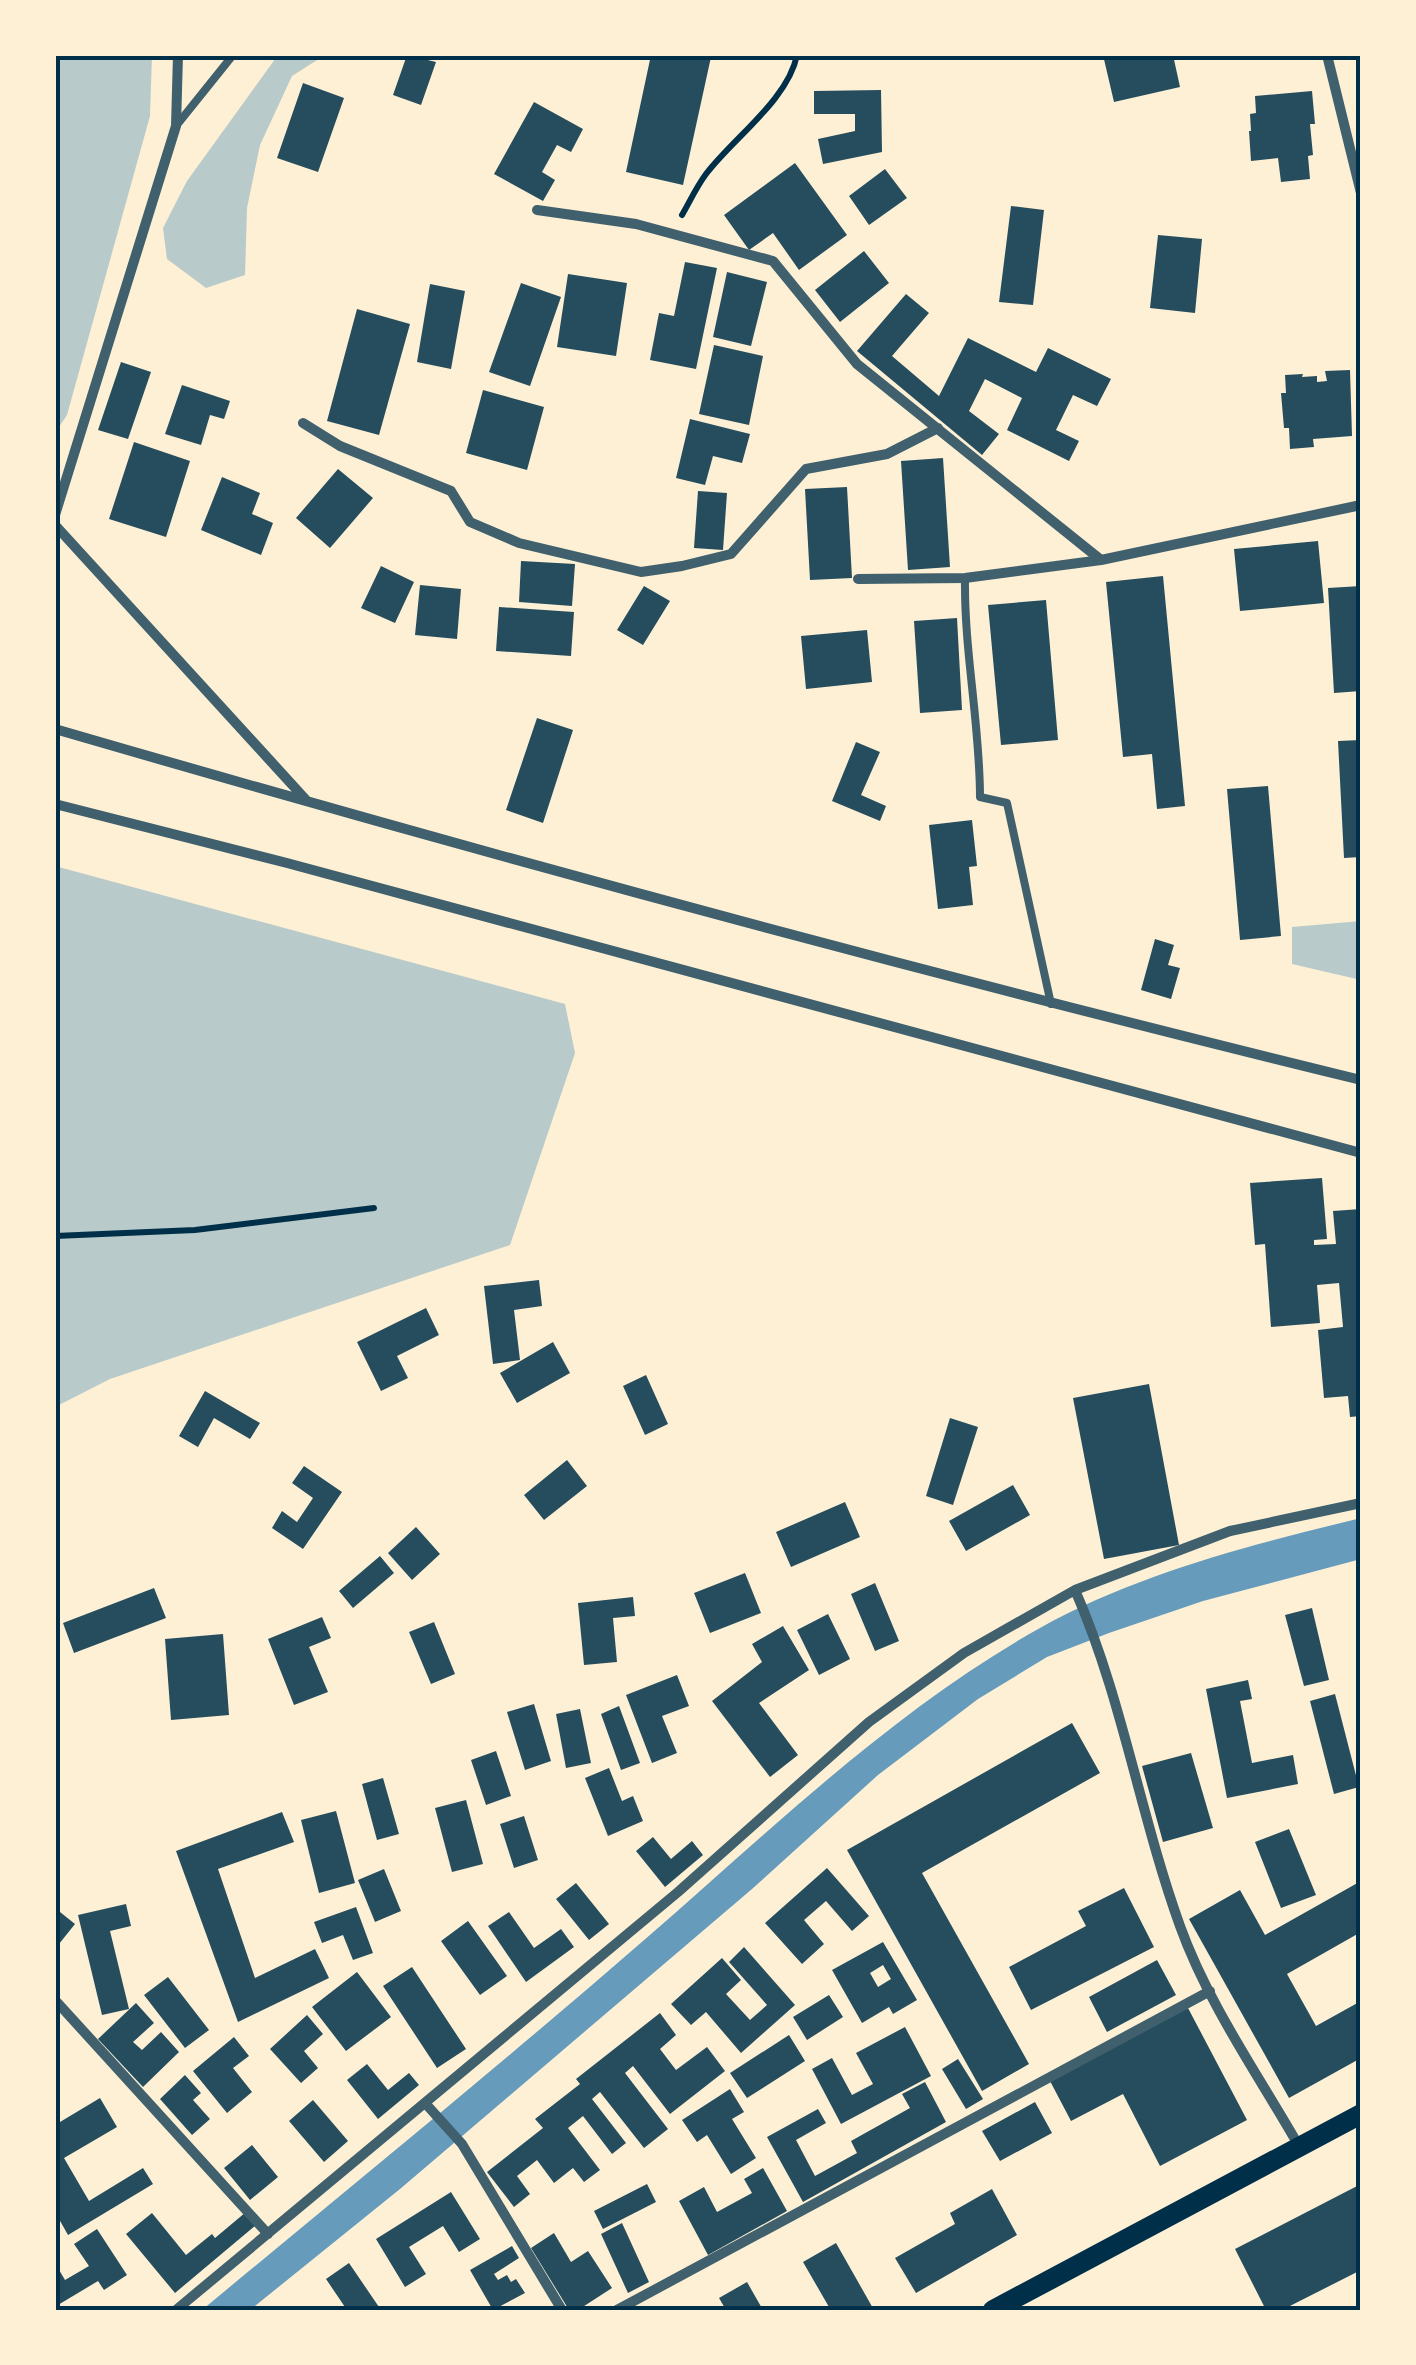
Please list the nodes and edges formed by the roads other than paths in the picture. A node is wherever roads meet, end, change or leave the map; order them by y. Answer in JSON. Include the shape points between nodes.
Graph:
{"nodes":[{"id":1,"x":178,"y":55,"type":"edge"},
{"id":2,"x":233,"y":55,"type":"edge"},
{"id":3,"x":1327,"y":55,"type":"edge"},
{"id":4,"x":176,"y":126,"type":"junction"},
{"id":5,"x":1361,"y":193,"type":"edge"},
{"id":6,"x":537,"y":210,"type":"dead end"},
{"id":7,"x":303,"y":423,"type":"dead end"},
{"id":8,"x":938,"y":428,"type":"junction"},
{"id":9,"x":1361,"y":505,"type":"edge"},
{"id":10,"x":55,"y":515,"type":"edge"},
{"id":11,"x":55,"y":525,"type":"edge"},
{"id":12,"x":1101,"y":560,"type":"junction"},
{"id":13,"x":964,"y":578,"type":"junction"},
{"id":14,"x":858,"y":579,"type":"dead end"},
{"id":15,"x":55,"y":728,"type":"edge"},
{"id":16,"x":307,"y":802,"type":"junction"},
{"id":17,"x":55,"y":804,"type":"edge"},
{"id":18,"x":1051,"y":1004,"type":"junction"},
{"id":19,"x":1361,"y":1080,"type":"edge"},
{"id":20,"x":1361,"y":1153,"type":"edge"},
{"id":21,"x":1361,"y":1503,"type":"edge"},
{"id":22,"x":1075,"y":1590,"type":"junction"},
{"id":23,"x":1210,"y":1991,"type":"junction"},
{"id":24,"x":55,"y":2000,"type":"edge"},
{"id":25,"x":429,"y":2107,"type":"junction"},
{"id":26,"x":1361,"y":2114,"type":"edge"},
{"id":27,"x":1301,"y":2149,"type":"junction"},
{"id":28,"x":268,"y":2234,"type":"junction"},
{"id":29,"x":176,"y":2310,"type":"edge"},
{"id":30,"x":562,"y":2310,"type":"edge"},
{"id":31,"x":617,"y":2310,"type":"edge"},
{"id":32,"x":994,"y":2310,"type":"edge"}],
"edges":[{"from":1,"to":4,"type":"street"},
{"from":2,"to":4,"type":"lane"},
{"from":3,"to":5,"type":"street"},
{"from":4,"to":10,"type":"street"},
{"from":6,"to":8,"type":"street","via":[[636,224],[773,261],[857,364]]},
{"from":7,"to":8,"type":"street","via":[[340,446],[452,492],[470,522],[519,543],[641,572],[731,554],[806,469],[888,454]]},
{"from":8,"to":12,"type":"street"},
{"from":9,"to":12,"type":"street"},
{"from":11,"to":16,"type":"street"},
{"from":12,"to":13,"type":"street"},
{"from":13,"to":14,"type":"street"},
{"from":13,"to":18,"type":"lane","via":[[980,798],[1007,803]]},
{"from":15,"to":16,"type":"street"},
{"from":16,"to":18,"type":"street"},
{"from":17,"to":20,"type":"street"},
{"from":18,"to":19,"type":"street"},
{"from":21,"to":22,"type":"street","via":[[1230,1531]]},
{"from":22,"to":23,"type":"street","via":[[1100,1651],[1180,1928]]},
{"from":22,"to":25,"type":"street","via":[[964,1653],[869,1722]]},
{"from":23,"to":27,"type":"street"},
{"from":23,"to":31,"type":"street"},
{"from":24,"to":28,"type":"street"},
{"from":25,"to":28,"type":"street"},
{"from":25,"to":30,"type":"street","via":[[462,2144]]},
{"from":26,"to":27,"type":"main road"},
{"from":27,"to":32,"type":"main road"},
{"from":28,"to":29,"type":"street"}]}
